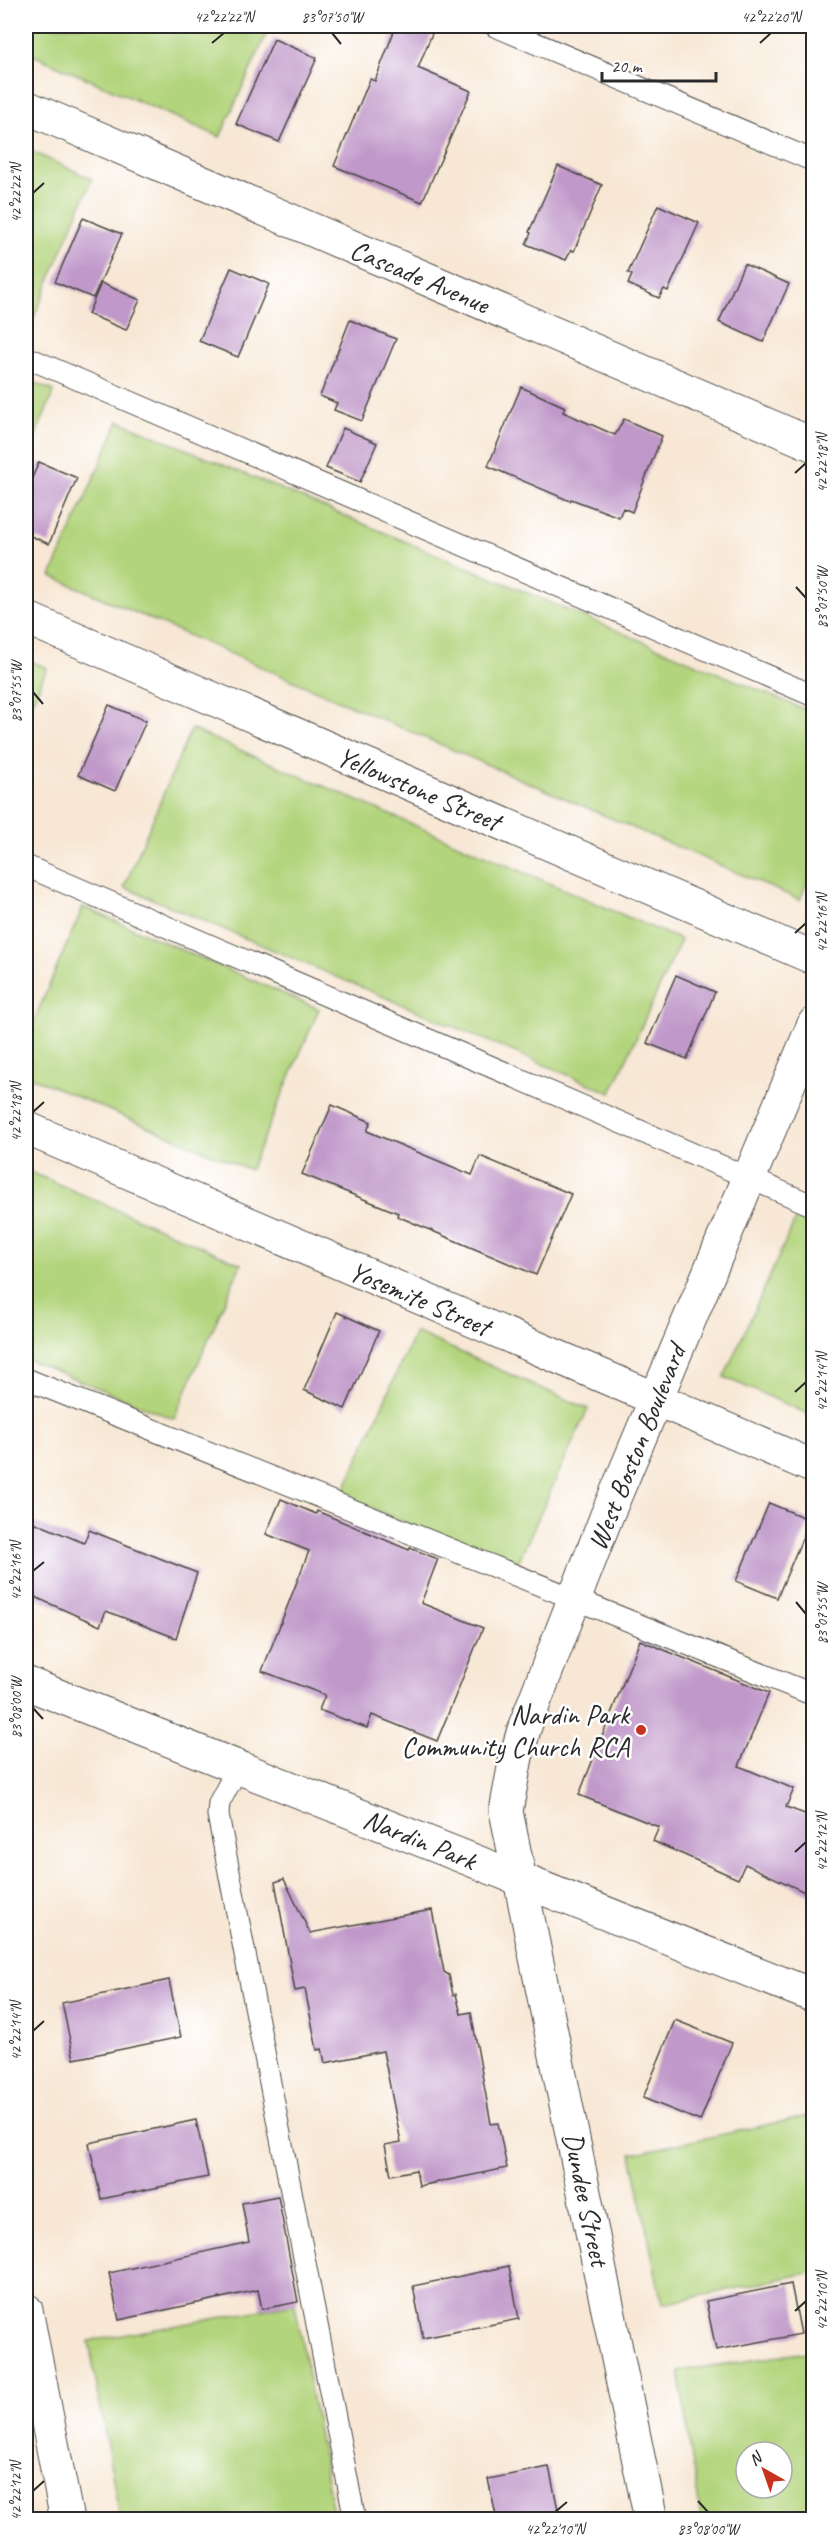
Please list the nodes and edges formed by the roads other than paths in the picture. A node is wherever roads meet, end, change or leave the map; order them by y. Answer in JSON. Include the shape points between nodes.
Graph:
{"nodes":[{"id":1,"x":495,"y":26,"type":"edge"},
{"id":2,"x":26,"y":107,"type":"edge"},
{"id":3,"x":813,"y":161,"type":"edge"},
{"id":4,"x":26,"y":357,"type":"edge"},
{"id":5,"x":813,"y":445,"type":"edge"},
{"id":6,"x":26,"y":618,"type":"edge"},
{"id":7,"x":813,"y":696,"type":"edge"},
{"id":8,"x":26,"y":866,"type":"edge"},
{"id":9,"x":813,"y":958,"type":"edge"},
{"id":10,"x":813,"y":1024,"type":"edge"},
{"id":11,"x":26,"y":1128,"type":"edge"},
{"id":12,"x":749,"y":1178,"type":"junction"},
{"id":13,"x":813,"y":1206,"type":"edge"},
{"id":14,"x":26,"y":1379,"type":"edge"},
{"id":15,"x":655,"y":1399,"type":"junction"},
{"id":16,"x":813,"y":1467,"type":"edge"},
{"id":17,"x":574,"y":1600,"type":"junction"},
{"id":18,"x":26,"y":1683,"type":"edge"},
{"id":19,"x":813,"y":1695,"type":"edge"},
{"id":20,"x":238,"y":1767,"type":"junction"},
{"id":21,"x":521,"y":1879,"type":"junction"},
{"id":22,"x":813,"y":1996,"type":"edge"},
{"id":23,"x":26,"y":2310,"type":"edge"},
{"id":24,"x":67,"y":2520,"type":"edge"},
{"id":25,"x":355,"y":2520,"type":"edge"},
{"id":26,"x":651,"y":2520,"type":"edge"}],
"edges":[{"from":1,"to":3,"type":"lane"},
{"from":2,"to":5,"type":"street","name":"Cascade Avenue"},
{"from":4,"to":7,"type":"lane"},
{"from":6,"to":9,"type":"street","name":"Yellowstone Street"},
{"from":8,"to":12,"type":"lane"},
{"from":10,"to":12,"type":"street","name":"West Boston Boulevard"},
{"from":11,"to":15,"type":"street","name":"Yosemite Street"},
{"from":12,"to":13,"type":"lane"},
{"from":12,"to":15,"type":"street","name":"West Boston Boulevard"},
{"from":14,"to":17,"type":"lane"},
{"from":15,"to":16,"type":"street","name":"Yosemite Street"},
{"from":15,"to":17,"type":"street","name":"West Boston Boulevard"},
{"from":17,"to":19,"type":"lane"},
{"from":17,"to":21,"type":"street","name":"West Boston Boulevard","via":[[516,1757],[506,1811]]},
{"from":18,"to":20,"type":"street","name":"Nardin Park"},
{"from":20,"to":21,"type":"street","name":"Nardin Park"},
{"from":20,"to":25,"type":"lane","via":[[219,1803],[218,1815]]},
{"from":21,"to":22,"type":"street","name":"Nardin Park"},
{"from":21,"to":26,"type":"street","name":"Dundee Street"},
{"from":23,"to":24,"type":"street"}]}
